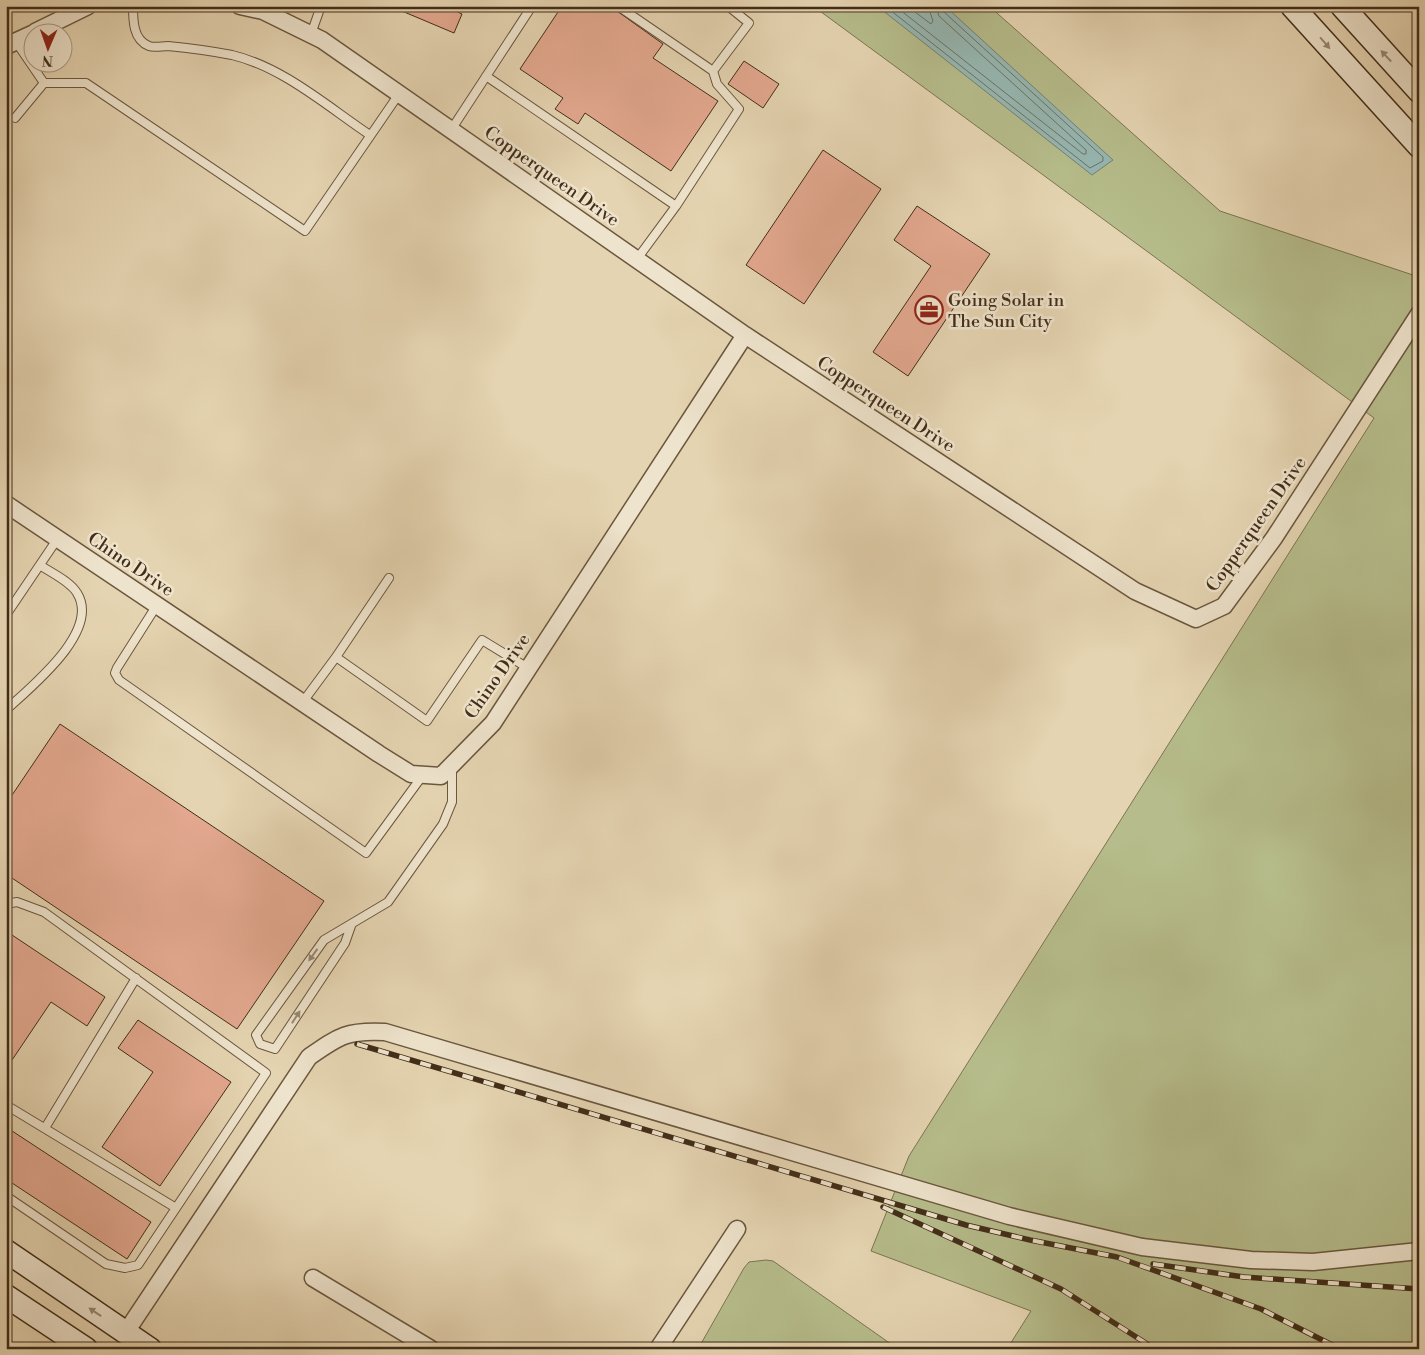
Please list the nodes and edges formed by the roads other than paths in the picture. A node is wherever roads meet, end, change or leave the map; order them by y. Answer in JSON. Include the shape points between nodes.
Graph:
{"nodes":[{"id":1,"x":88,"y":6,"type":"edge"},
{"id":2,"x":133,"y":6,"type":"edge"},
{"id":3,"x":240,"y":6,"type":"edge"},
{"id":4,"x":321,"y":6,"type":"edge"},
{"id":5,"x":532,"y":6,"type":"edge"},
{"id":6,"x":618,"y":6,"type":"edge"},
{"id":7,"x":728,"y":6,"type":"edge"},
{"id":8,"x":1292,"y":6,"type":"edge"},
{"id":9,"x":1342,"y":6,"type":"edge"},
{"id":10,"x":56,"y":22,"type":"edge"},
{"id":11,"x":311,"y":34,"type":"junction"},
{"id":12,"x":11,"y":44,"type":"edge"},
{"id":13,"x":713,"y":71,"type":"junction"},
{"id":14,"x":486,"y":76,"type":"junction"},
{"id":15,"x":44,"y":83,"type":"junction"},
{"id":16,"x":1419,"y":91,"type":"edge"},
{"id":17,"x":399,"y":94,"type":"junction"},
{"id":18,"x":15,"y":118,"type":"dead end"},
{"id":19,"x":452,"y":130,"type":"junction"},
{"id":20,"x":370,"y":135,"type":"junction"},
{"id":21,"x":1419,"y":146,"type":"edge"},
{"id":22,"x":676,"y":206,"type":"junction"},
{"id":23,"x":637,"y":259,"type":"junction"},
{"id":24,"x":1419,"y":314,"type":"edge"},
{"id":25,"x":746,"y":334,"type":"junction"},
{"id":26,"x":8,"y":510,"type":"edge"},
{"id":27,"x":58,"y":538,"type":"junction"},
{"id":28,"x":40,"y":565,"type":"junction"},
{"id":29,"x":389,"y":578,"type":"dead end"},
{"id":30,"x":157,"y":605,"type":"junction"},
{"id":31,"x":6,"y":616,"type":"edge"},
{"id":32,"x":336,"y":657,"type":"junction"},
{"id":33,"x":528,"y":668,"type":"junction"},
{"id":34,"x":302,"y":703,"type":"junction"},
{"id":35,"x":6,"y":710,"type":"edge"},
{"id":36,"x":452,"y":766,"type":"junction"},
{"id":37,"x":424,"y":775,"type":"junction"},
{"id":38,"x":6,"y":904,"type":"edge"},
{"id":39,"x":350,"y":926,"type":"junction"},
{"id":40,"x":136,"y":978,"type":"junction"},
{"id":41,"x":6,"y":1105,"type":"edge"},
{"id":42,"x":45,"y":1128,"type":"junction"},
{"id":43,"x":9,"y":1198,"type":"edge"},
{"id":44,"x":6,"y":1208,"type":"edge"},
{"id":45,"x":176,"y":1208,"type":"junction"},
{"id":46,"x":737,"y":1229,"type":"dead end"},
{"id":47,"x":6,"y":1251,"type":"edge"},
{"id":48,"x":1419,"y":1251,"type":"edge"},
{"id":49,"x":313,"y":1278,"type":"dead end"},
{"id":50,"x":6,"y":1296,"type":"edge"},
{"id":51,"x":122,"y":1341,"type":"edge"},
{"id":52,"x":86,"y":1349,"type":"edge"},
{"id":53,"x":150,"y":1349,"type":"edge"},
{"id":54,"x":431,"y":1349,"type":"edge"},
{"id":55,"x":658,"y":1349,"type":"edge"}],
"edges":[{"from":1,"to":10,"type":"street"},
{"from":2,"to":20,"type":"lane","via":[[139,40],[149,46],[205,50],[265,67]]},
{"from":3,"to":11,"type":"street","name":"Copperqueen Drive","via":[[263,11]]},
{"from":4,"to":11,"type":"lane"},
{"from":5,"to":14,"type":"lane"},
{"from":6,"to":13,"type":"lane"},
{"from":7,"to":13,"type":"lane","via":[[749,23]]},
{"from":8,"to":21,"type":"main road","one_way":true},
{"from":16,"to":9,"type":"main road","one_way":true},
{"from":11,"to":17,"type":"street","name":"Copperqueen Drive"},
{"from":12,"to":15,"type":"lane"},
{"from":13,"to":22,"type":"lane","via":[[717,84],[739,109]]},
{"from":14,"to":19,"type":"lane"},
{"from":14,"to":22,"type":"lane"},
{"from":15,"to":18,"type":"lane"},
{"from":15,"to":20,"type":"lane","via":[[86,83],[305,231]]},
{"from":17,"to":19,"type":"street","name":"Copperqueen Drive"},
{"from":17,"to":20,"type":"lane"},
{"from":19,"to":23,"type":"street","name":"Copperqueen Drive"},
{"from":22,"to":23,"type":"lane"},
{"from":23,"to":25,"type":"street","name":"Copperqueen Drive"},
{"from":24,"to":25,"type":"street","name":"Copperqueen Drive","via":[[1274,538],[1230,599],[1224,606],[1196,620],[1135,591]]},
{"from":25,"to":33,"type":"street","name":"Chino Drive"},
{"from":26,"to":27,"type":"street","name":"Chino Drive"},
{"from":27,"to":28,"type":"lane"},
{"from":27,"to":30,"type":"street","name":"Chino Drive"},
{"from":28,"to":31,"type":"lane"},
{"from":28,"to":35,"type":"lane","via":[[76,590],[83,604],[82,620],[77,634],[42,676]]},
{"from":29,"to":32,"type":"lane"},
{"from":30,"to":34,"type":"street","name":"Chino Drive"},
{"from":30,"to":37,"type":"lane","via":[[117,668],[118,680],[366,853]]},
{"from":32,"to":33,"type":"lane","via":[[427,721],[482,640]]},
{"from":32,"to":34,"type":"lane"},
{"from":33,"to":36,"type":"street","name":"Chino Drive","via":[[492,723]]},
{"from":34,"to":37,"type":"street","name":"Chino Drive","via":[[411,774]]},
{"from":36,"to":37,"type":"street","name":"Chino Drive","via":[[442,776]]},
{"from":36,"to":39,"type":"lane","via":[[452,802],[443,824],[388,902]]},
{"from":38,"to":40,"type":"lane","via":[[17,902],[44,912]]},
{"from":39,"to":39,"type":"lane","one_way":true,"via":[[324,940],[256,1035],[260,1044],[275,1049],[345,943]]},
{"from":40,"to":42,"type":"lane"},
{"from":40,"to":45,"type":"lane","via":[[266,1073]]},
{"from":41,"to":42,"type":"lane"},
{"from":42,"to":45,"type":"lane"},
{"from":43,"to":44,"type":"lane"},
{"from":43,"to":45,"type":"lane","via":[[106,1264],[125,1268],[138,1265]]},
{"from":46,"to":55,"type":"street"},
{"from":51,"to":47,"type":"main road","one_way":true},
{"from":48,"to":51,"type":"street","via":[[1313,1262],[1251,1260],[1142,1247],[1009,1216],[385,1032],[362,1031],[340,1036],[309,1057]]},
{"from":49,"to":54,"type":"street"},
{"from":50,"to":52,"type":"main road"},
{"from":51,"to":53,"type":"main road"}]}
